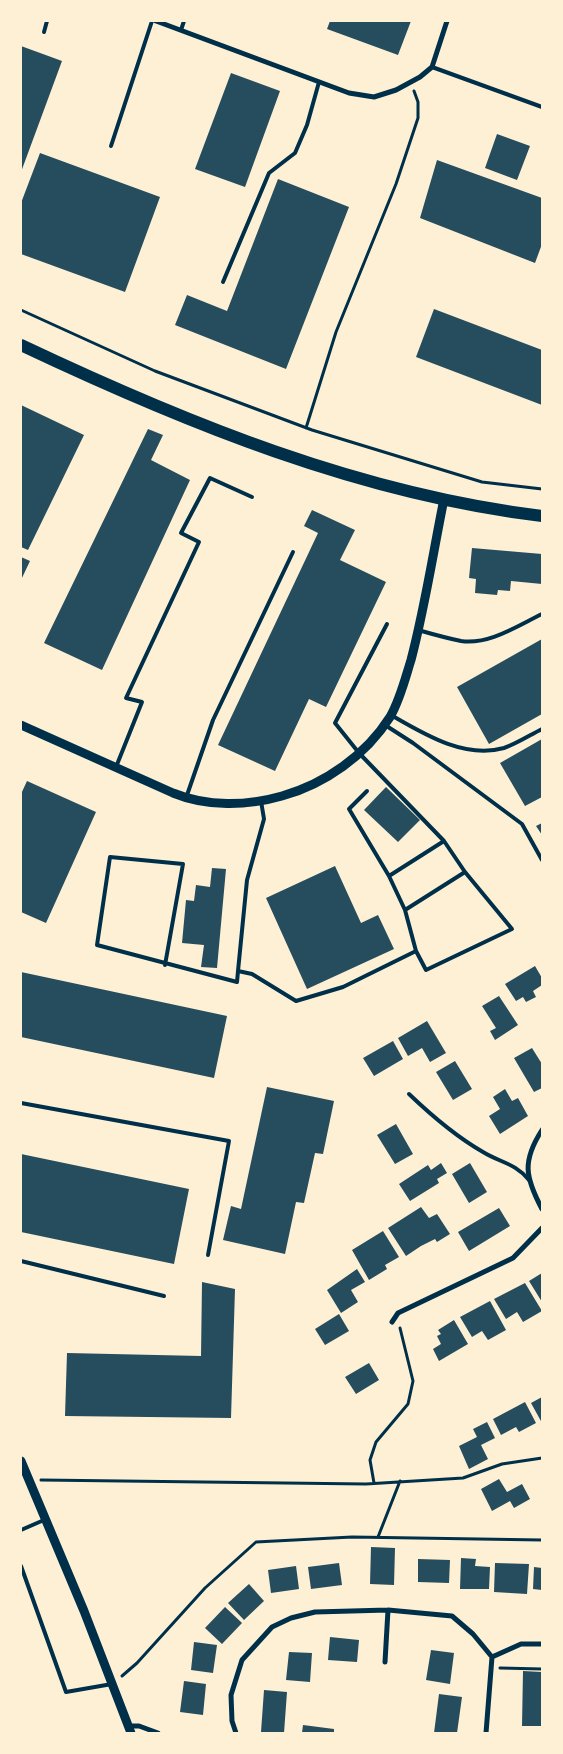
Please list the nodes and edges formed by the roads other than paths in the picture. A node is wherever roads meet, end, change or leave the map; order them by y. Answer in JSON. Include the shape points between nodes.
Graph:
{"nodes":[{"id":1,"x":47,"y":21,"type":"edge"},
{"id":2,"x":154,"y":21,"type":"edge"},
{"id":3,"x":184,"y":21,"type":"edge"},
{"id":4,"x":447,"y":21,"type":"edge"},
{"id":5,"x":182,"y":30,"type":"junction"},
{"id":6,"x":44,"y":32,"type":"dead end"},
{"id":7,"x":432,"y":68,"type":"junction"},
{"id":8,"x":319,"y":82,"type":"junction"},
{"id":9,"x":542,"y":107,"type":"edge"},
{"id":10,"x":111,"y":146,"type":"dead end"},
{"id":11,"x":223,"y":282,"type":"dead end"},
{"id":12,"x":21,"y":345,"type":"edge"},
{"id":13,"x":252,"y":497,"type":"dead end"},
{"id":14,"x":444,"y":499,"type":"junction"},
{"id":15,"x":542,"y":516,"type":"edge"},
{"id":16,"x":293,"y":552,"type":"dead end"},
{"id":17,"x":542,"y":614,"type":"edge"},
{"id":18,"x":387,"y":624,"type":"dead end"},
{"id":19,"x":418,"y":630,"type":"junction"},
{"id":20,"x":391,"y":715,"type":"junction"},
{"id":21,"x":21,"y":725,"type":"edge"},
{"id":22,"x":384,"y":725,"type":"junction"},
{"id":23,"x":542,"y":729,"type":"edge"},
{"id":24,"x":359,"y":753,"type":"junction"},
{"id":25,"x":116,"y":767,"type":"junction"},
{"id":26,"x":367,"y":791,"type":"dead end"},
{"id":27,"x":186,"y":798,"type":"junction"},
{"id":28,"x":261,"y":801,"type":"junction"},
{"id":29,"x":444,"y":841,"type":"junction"},
{"id":30,"x":542,"y":860,"type":"edge"},
{"id":31,"x":466,"y":872,"type":"junction"},
{"id":32,"x":389,"y":876,"type":"junction"},
{"id":33,"x":405,"y":910,"type":"junction"},
{"id":34,"x":416,"y":951,"type":"junction"},
{"id":35,"x":165,"y":965,"type":"junction"},
{"id":36,"x":238,"y":970,"type":"junction"},
{"id":37,"x":409,"y":1094,"type":"dead end"},
{"id":38,"x":21,"y":1103,"type":"edge"},
{"id":39,"x":542,"y":1130,"type":"edge"},
{"id":40,"x":531,"y":1182,"type":"junction"},
{"id":41,"x":542,"y":1209,"type":"edge"},
{"id":42,"x":542,"y":1228,"type":"edge"},
{"id":43,"x":208,"y":1255,"type":"dead end"},
{"id":44,"x":21,"y":1261,"type":"edge"},
{"id":45,"x":164,"y":1296,"type":"dead end"},
{"id":46,"x":392,"y":1322,"type":"road end"},
{"id":47,"x":21,"y":1461,"type":"edge"},
{"id":48,"x":47,"y":1519,"type":"junction"},
{"id":49,"x":21,"y":1530,"type":"edge"},
{"id":50,"x":21,"y":1566,"type":"edge"},
{"id":51,"x":388,"y":1610,"type":"junction"},
{"id":52,"x":542,"y":1644,"type":"edge"},
{"id":53,"x":492,"y":1657,"type":"junction"},
{"id":54,"x":385,"y":1662,"type":"dead end"},
{"id":55,"x":112,"y":1684,"type":"junction"},
{"id":56,"x":130,"y":1729,"type":"edge"},
{"id":57,"x":158,"y":1733,"type":"edge"},
{"id":58,"x":236,"y":1733,"type":"edge"},
{"id":59,"x":486,"y":1733,"type":"edge"}],
"edges":[{"from":1,"to":6,"type":"lane"},
{"from":2,"to":5,"type":"street"},
{"from":2,"to":10,"type":"lane"},
{"from":3,"to":5,"type":"lane"},
{"from":4,"to":7,"type":"street"},
{"from":5,"to":8,"type":"street"},
{"from":7,"to":8,"type":"street","via":[[396,90],[374,97],[349,93]]},
{"from":7,"to":9,"type":"lane"},
{"from":8,"to":11,"type":"lane","via":[[295,154],[269,173]]},
{"from":12,"to":14,"type":"main road","via":[[168,412],[256,445],[353,476]]},
{"from":13,"to":25,"type":"lane","via":[[210,478],[181,534],[199,542],[126,698],[142,702]]},
{"from":14,"to":15,"type":"main road"},
{"from":14,"to":19,"type":"street"},
{"from":16,"to":27,"type":"lane","via":[[214,720]]},
{"from":17,"to":19,"type":"lane","via":[[485,639],[462,641]]},
{"from":18,"to":24,"type":"lane","via":[[334,722]]},
{"from":19,"to":20,"type":"street","via":[[404,684]]},
{"from":20,"to":22,"type":"street"},
{"from":20,"to":23,"type":"lane","via":[[436,741],[490,750],[505,748]]},
{"from":21,"to":25,"type":"street"},
{"from":22,"to":24,"type":"street"},
{"from":22,"to":30,"type":"lane","via":[[522,824]]},
{"from":24,"to":28,"type":"street","via":[[332,774],[299,791]]},
{"from":24,"to":29,"type":"lane"},
{"from":25,"to":27,"type":"street"},
{"from":26,"to":32,"type":"lane","via":[[349,809]]},
{"from":27,"to":28,"type":"street","via":[[217,802]]},
{"from":28,"to":36,"type":"lane","via":[[264,819],[247,880]]},
{"from":29,"to":31,"type":"lane"},
{"from":29,"to":32,"type":"lane"},
{"from":31,"to":33,"type":"lane"},
{"from":31,"to":34,"type":"lane","via":[[512,929],[426,970]]},
{"from":32,"to":33,"type":"lane"},
{"from":33,"to":34,"type":"lane"},
{"from":34,"to":36,"type":"lane","via":[[343,987],[296,1002],[252,974]]},
{"from":35,"to":35,"type":"lane","via":[[97,945],[110,857],[183,864]]},
{"from":35,"to":36,"type":"lane","via":[[237,982]]},
{"from":37,"to":40,"type":"lane","via":[[447,1129],[484,1153],[519,1168]]},
{"from":38,"to":43,"type":"lane","via":[[229,1141]]},
{"from":39,"to":40,"type":"street","via":[[530,1148],[527,1165]]},
{"from":40,"to":41,"type":"street"},
{"from":42,"to":46,"type":"street","via":[[512,1258],[398,1313]]},
{"from":44,"to":45,"type":"lane"},
{"from":47,"to":48,"type":"street"},
{"from":48,"to":49,"type":"lane"},
{"from":48,"to":55,"type":"street"},
{"from":50,"to":55,"type":"lane","via":[[66,1692]]},
{"from":51,"to":53,"type":"street","via":[[452,1616],[474,1634]]},
{"from":51,"to":54,"type":"street"},
{"from":51,"to":58,"type":"street","via":[[316,1612],[272,1627],[242,1660],[231,1695]]},
{"from":52,"to":53,"type":"street","via":[[521,1644]]},
{"from":53,"to":59,"type":"street"},
{"from":55,"to":56,"type":"street"},
{"from":56,"to":57,"type":"street","via":[[140,1726]]}]}
